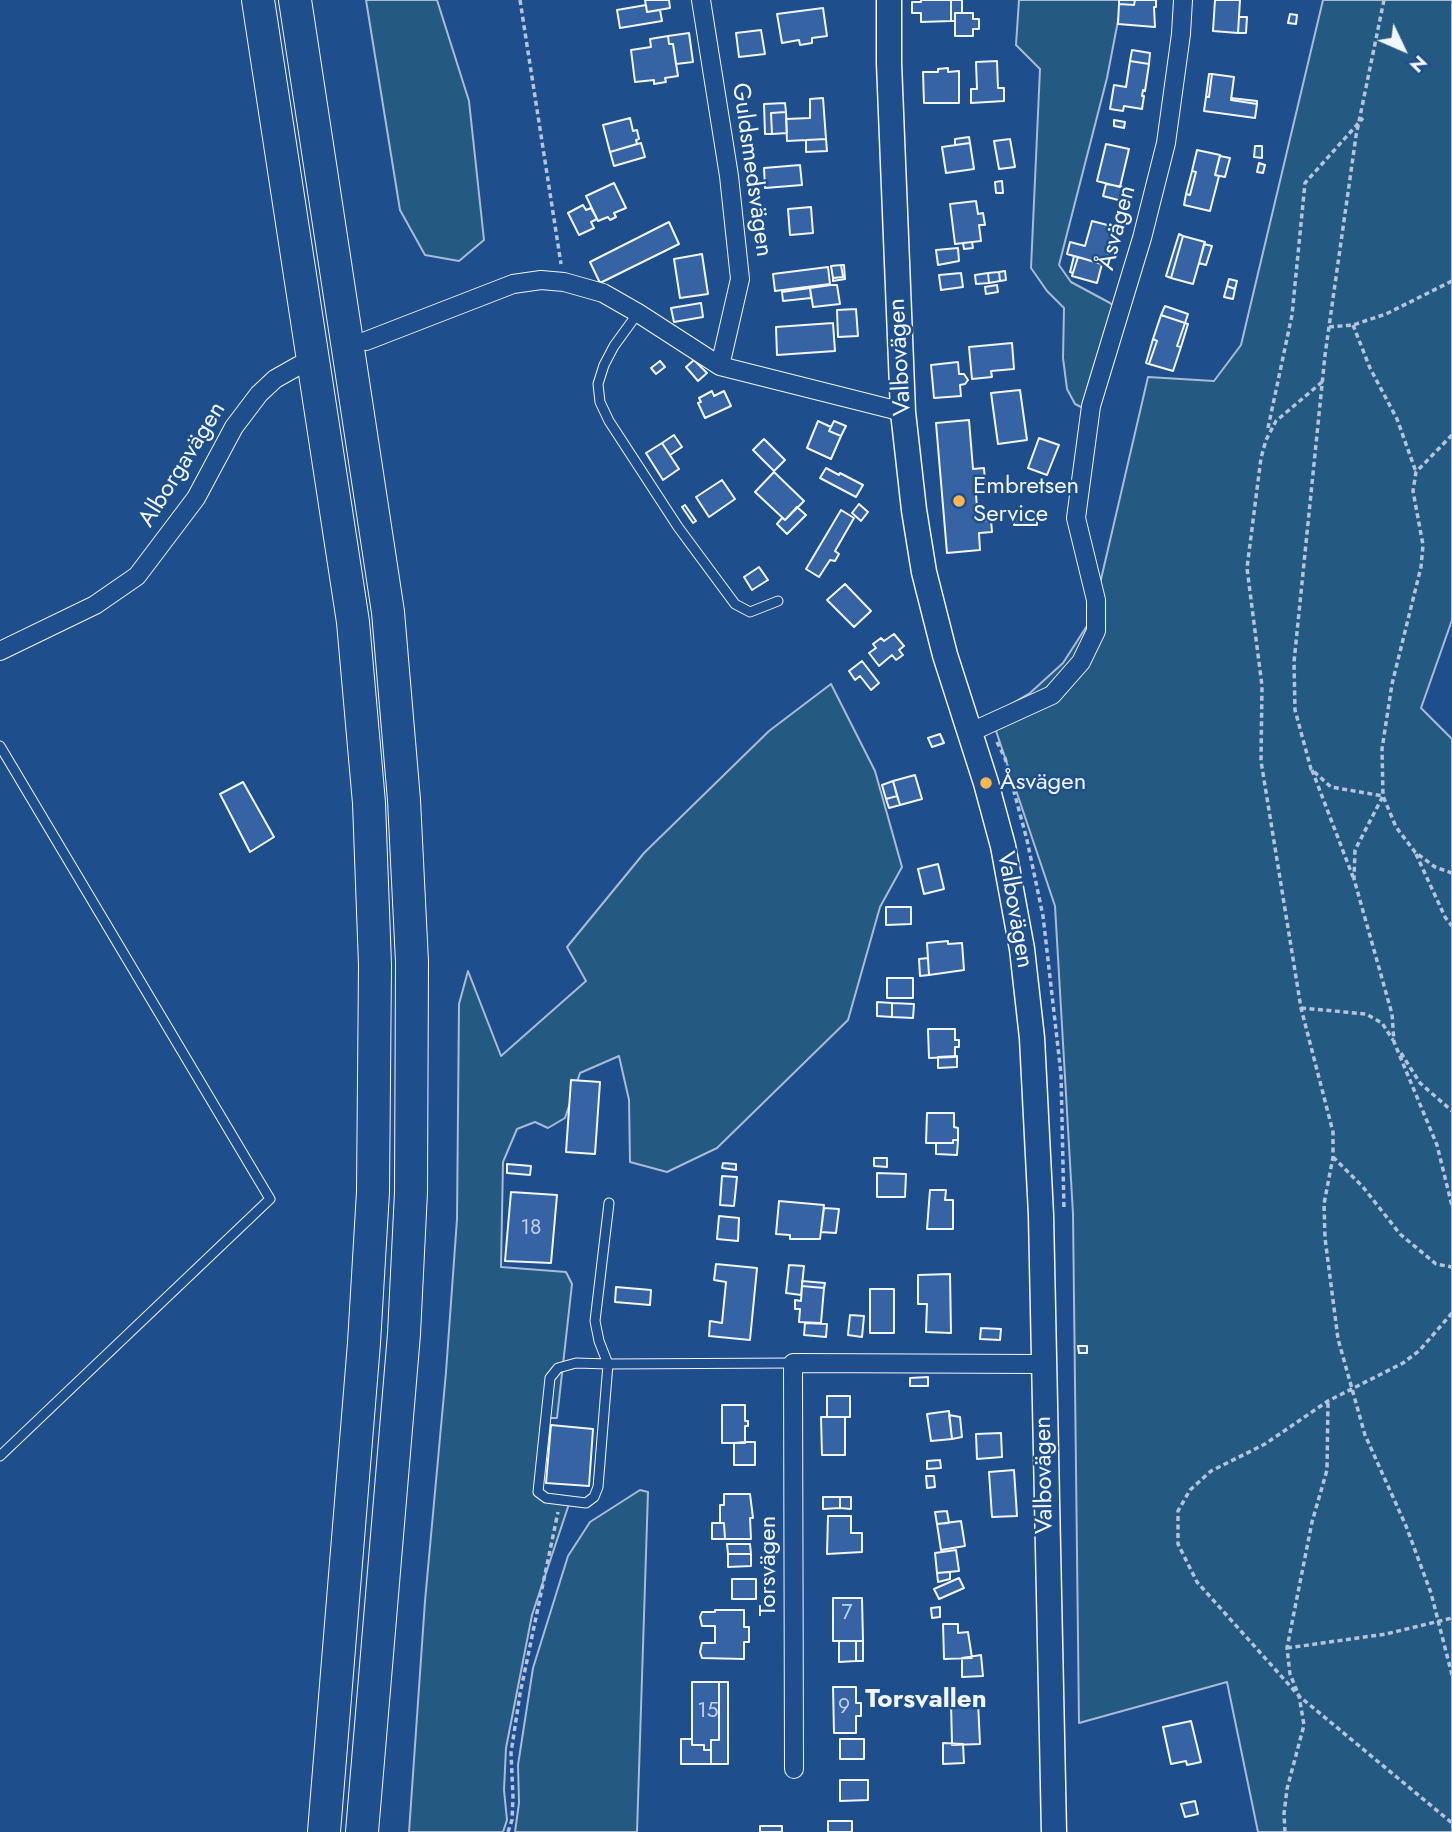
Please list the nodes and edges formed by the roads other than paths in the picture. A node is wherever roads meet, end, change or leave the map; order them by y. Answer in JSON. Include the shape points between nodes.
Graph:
{"nodes":[{"id":1,"x":258,"y":0,"type":"edge"},
{"id":2,"x":295,"y":0,"type":"edge"},
{"id":3,"x":701,"y":0,"type":"edge"},
{"id":4,"x":889,"y":0,"type":"edge"},
{"id":5,"x":1183,"y":0,"type":"edge"},
{"id":6,"x":638,"y":313,"type":"junction"},
{"id":7,"x":366,"y":341,"type":"dead end"},
{"id":8,"x":298,"y":366,"type":"dead end"},
{"id":9,"x":720,"y":366,"type":"junction"},
{"id":10,"x":903,"y":412,"type":"junction"},
{"id":11,"x":778,"y":601,"type":"dead end"},
{"id":12,"x":0,"y":652,"type":"edge"},
{"id":13,"x":971,"y":732,"type":"junction"},
{"id":14,"x":0,"y":746,"type":"edge"},
{"id":15,"x":609,"y":1203,"type":"dead end"},
{"id":16,"x":793,"y":1363,"type":"junction"},
{"id":17,"x":608,"y":1364,"type":"junction"},
{"id":18,"x":1044,"y":1364,"type":"junction"},
{"id":19,"x":0,"y":1456,"type":"edge"},
{"id":20,"x":794,"y":1769,"type":"dead end"},
{"id":21,"x":324,"y":1832,"type":"edge"},
{"id":22,"x":362,"y":1832,"type":"edge"},
{"id":23,"x":1054,"y":1832,"type":"edge"}],
"edges":[{"from":1,"to":21,"type":"highway","via":[[353,622],[369,803],[375,965],[371,1219]]},
{"from":2,"to":22,"type":"highway","via":[[388,612],[412,962],[411,1192],[405,1308]]},
{"from":3,"to":9,"type":"street","name":"Guldsmedsvägen","via":[[740,279]]},
{"from":4,"to":10,"type":"main road","name":"Valbovägen"},
{"from":5,"to":13,"type":"street","name":"Åsvägen","via":[[1166,143],[1091,405],[1076,518],[1096,600],[1096,631],[1081,662],[1052,695]]},
{"from":6,"to":7,"type":"street","via":[[603,293],[541,280],[513,285]]},
{"from":6,"to":9,"type":"street"},
{"from":6,"to":11,"type":"lane","via":[[614,346],[598,384],[608,421],[735,604],[750,612]]},
{"from":8,"to":12,"type":"street","name":"Alborgavägen","via":[[259,394],[234,427],[197,498],[137,576],[95,605]]},
{"from":9,"to":10,"type":"street"},
{"from":10,"to":13,"type":"main road","name":"Valbovägen","via":[[924,572]]},
{"from":13,"to":18,"type":"main road","name":"Valbovägen","via":[[1003,846],[1027,990],[1038,1142]]},
{"from":14,"to":19,"type":"lane","via":[[270,1199]]},
{"from":15,"to":17,"type":"lane","via":[[595,1321]]},
{"from":16,"to":17,"type":"lane"},
{"from":16,"to":18,"type":"street"},
{"from":16,"to":20,"type":"street","name":"Torsvägen"},
{"from":17,"to":17,"type":"lane","via":[[594,1496],[586,1503],[546,1498],[538,1492],[550,1378],[558,1368],[576,1363]]},
{"from":18,"to":23,"type":"main road","name":"Valbovägen"}]}
